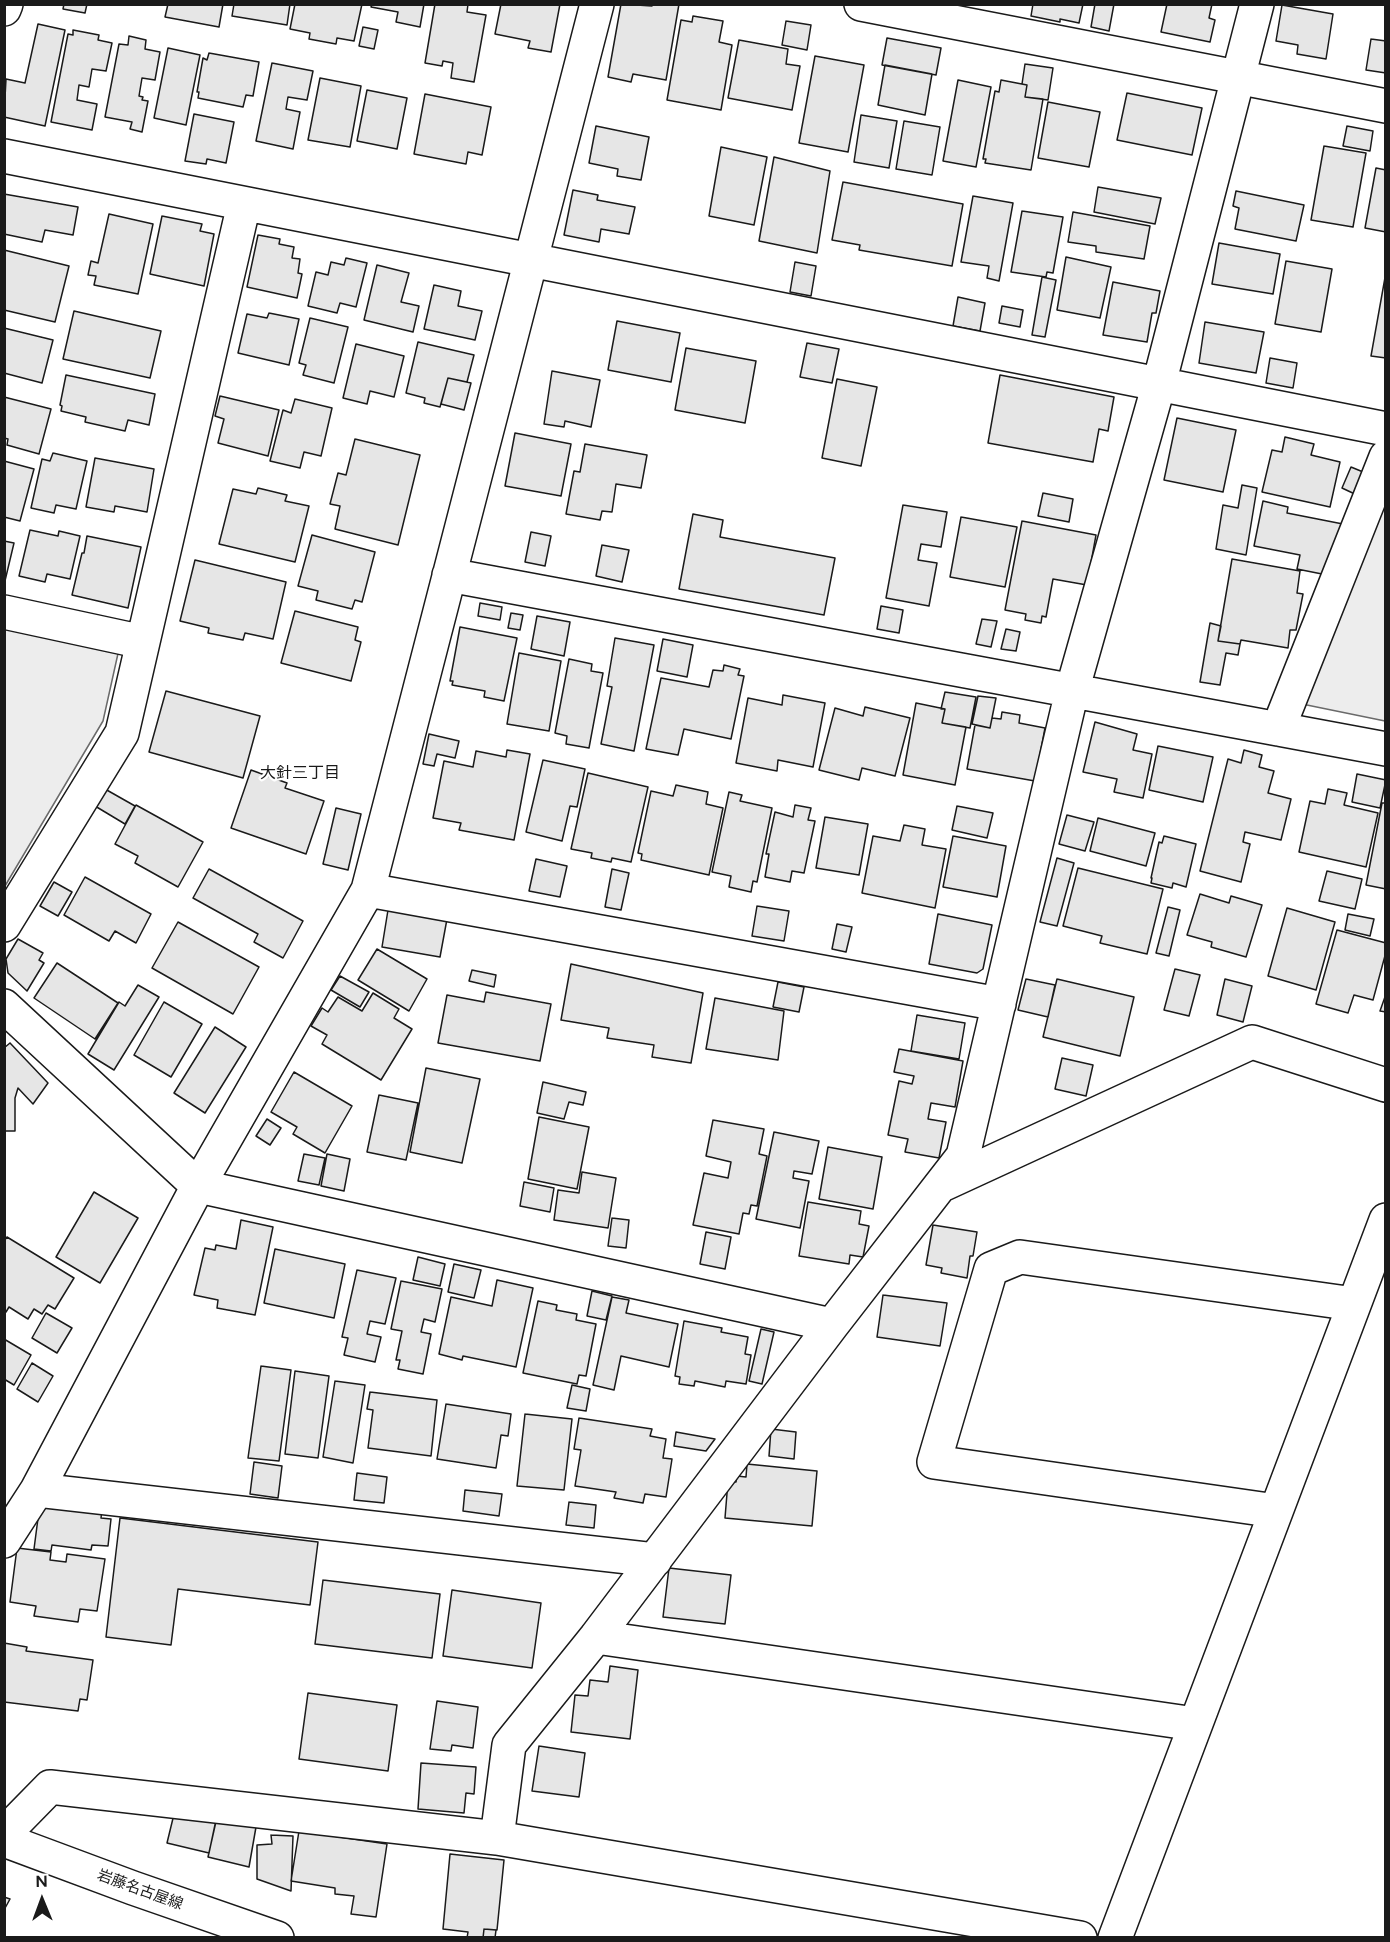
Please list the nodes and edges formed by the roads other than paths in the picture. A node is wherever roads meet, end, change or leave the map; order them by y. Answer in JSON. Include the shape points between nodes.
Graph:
{"nodes":[{"id":1,"x":597,"y":4,"type":"edge"},
{"id":2,"x":861,"y":4,"type":"edge"},
{"id":3,"x":1257,"y":4,"type":"edge"},
{"id":4,"x":1238,"y":77,"type":"junction"},
{"id":5,"x":1386,"y":106,"type":"edge"},
{"id":6,"x":4,"y":156,"type":"edge"},
{"id":7,"x":244,"y":204,"type":"junction"},
{"id":8,"x":531,"y":260,"type":"junction"},
{"id":9,"x":1159,"y":384,"type":"junction"},
{"id":10,"x":1386,"y":429,"type":"edge"},
{"id":11,"x":1386,"y":457,"type":"edge"},
{"id":12,"x":449,"y":575,"type":"junction"},
{"id":13,"x":4,"y":612,"type":"edge"},
{"id":14,"x":143,"y":642,"type":"junction"},
{"id":15,"x":1072,"y":691,"type":"junction"},
{"id":16,"x":1278,"y":729,"type":"junction"},
{"id":17,"x":1386,"y":749,"type":"edge"},
{"id":18,"x":368,"y":890,"type":"junction"},
{"id":19,"x":4,"y":925,"type":"edge"},
{"id":20,"x":999,"y":1004,"type":"junction"},
{"id":21,"x":4,"y":1006,"type":"edge"},
{"id":22,"x":1386,"y":1085,"type":"edge"},
{"id":23,"x":198,"y":1186,"type":"junction"},
{"id":24,"x":940,"y":1186,"type":"junction"},
{"id":25,"x":1386,"y":1220,"type":"edge"},
{"id":26,"x":1354,"y":1304,"type":"junction"},
{"id":27,"x":832,"y":1325,"type":"junction"},
{"id":28,"x":37,"y":1490,"type":"junction"},
{"id":29,"x":1276,"y":1512,"type":"junction"},
{"id":30,"x":4,"y":1541,"type":"edge"},
{"id":31,"x":655,"y":1560,"type":"junction"},
{"id":32,"x":596,"y":1637,"type":"junction"},
{"id":33,"x":1195,"y":1724,"type":"junction"},
{"id":34,"x":4,"y":1834,"type":"edge"},
{"id":35,"x":497,"y":1838,"type":"junction"},
{"id":36,"x":4,"y":1840,"type":"edge"},
{"id":37,"x":277,"y":1938,"type":"edge"},
{"id":38,"x":1080,"y":1938,"type":"edge"},
{"id":39,"x":1115,"y":1938,"type":"edge"}],
"edges":[{"from":1,"to":8,"type":"street"},
{"from":2,"to":4,"type":"street"},
{"from":3,"to":4,"type":"street"},
{"from":4,"to":5,"type":"street"},
{"from":4,"to":9,"type":"street"},
{"from":6,"to":7,"type":"street"},
{"from":7,"to":8,"type":"street"},
{"from":7,"to":14,"type":"street"},
{"from":8,"to":9,"type":"street"},
{"from":8,"to":12,"type":"street"},
{"from":9,"to":10,"type":"street"},
{"from":9,"to":15,"type":"street"},
{"from":11,"to":16,"type":"street"},
{"from":12,"to":15,"type":"street"},
{"from":12,"to":18,"type":"street"},
{"from":13,"to":14,"type":"street"},
{"from":14,"to":19,"type":"street","via":[[122,733]]},
{"from":15,"to":16,"type":"street"},
{"from":15,"to":20,"type":"street"},
{"from":16,"to":17,"type":"street"},
{"from":18,"to":20,"type":"street"},
{"from":18,"to":23,"type":"street"},
{"from":20,"to":24,"type":"street","via":[[963,1156]]},
{"from":21,"to":23,"type":"street"},
{"from":22,"to":24,"type":"street","via":[[1252,1042]]},
{"from":23,"to":27,"type":"street"},
{"from":23,"to":28,"type":"street"},
{"from":24,"to":27,"type":"street"},
{"from":25,"to":26,"type":"street"},
{"from":26,"to":29,"type":"street"},
{"from":26,"to":29,"type":"street","via":[[1020,1257],[991,1269],[934,1462]]},
{"from":27,"to":31,"type":"street"},
{"from":28,"to":30,"type":"street"},
{"from":28,"to":31,"type":"street"},
{"from":29,"to":33,"type":"street"},
{"from":31,"to":32,"type":"street"},
{"from":32,"to":33,"type":"street"},
{"from":32,"to":35,"type":"street","via":[[509,1746]]},
{"from":33,"to":39,"type":"street"},
{"from":34,"to":35,"type":"street","via":[[50,1787]]},
{"from":35,"to":38,"type":"street"},
{"from":36,"to":37,"type":"street","name":"岩藤名古屋線"}]}
